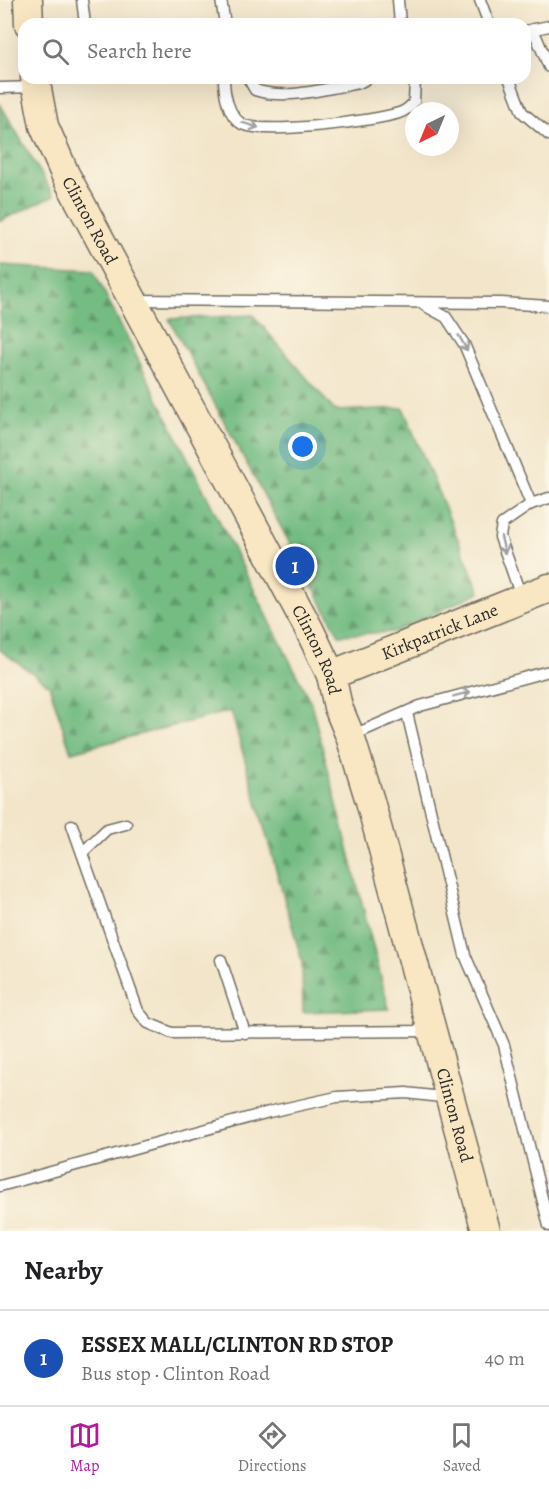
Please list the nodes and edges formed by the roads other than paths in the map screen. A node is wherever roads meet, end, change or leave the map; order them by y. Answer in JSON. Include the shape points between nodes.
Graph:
{"nodes":[{"id":1,"x":28,"y":0,"type":"edge"},
{"id":2,"x":82,"y":0,"type":"edge"},
{"id":3,"x":221,"y":0,"type":"edge"},
{"id":4,"x":398,"y":0,"type":"edge"},
{"id":5,"x":480,"y":0,"type":"edge"},
{"id":6,"x":29,"y":18,"type":"edge"},
{"id":7,"x":84,"y":18,"type":"edge"},
{"id":8,"x":224,"y":18,"type":"edge"},
{"id":9,"x":399,"y":18,"type":"edge"},
{"id":10,"x":487,"y":18,"type":"edge"},
{"id":11,"x":549,"y":26,"type":"edge"},
{"id":12,"x":531,"y":30,"type":"edge"},
{"id":13,"x":531,"y":34,"type":"edge"},
{"id":14,"x":549,"y":67,"type":"edge"},
{"id":15,"x":23,"y":84,"type":"edge"},
{"id":16,"x":35,"y":84,"type":"edge"},
{"id":17,"x":225,"y":84,"type":"edge"},
{"id":18,"x":252,"y":84,"type":"edge"},
{"id":19,"x":352,"y":84,"type":"edge"},
{"id":20,"x":416,"y":84,"type":"edge"},
{"id":21,"x":511,"y":84,"type":"edge"},
{"id":22,"x":0,"y":88,"type":"edge"},
{"id":23,"x":549,"y":135,"type":"edge"},
{"id":24,"x":131,"y":300,"type":"junction"},
{"id":25,"x":422,"y":304,"type":"junction"},
{"id":26,"x":549,"y":306,"type":"edge"},
{"id":27,"x":549,"y":498,"type":"edge"},
{"id":28,"x":531,"y":504,"type":"junction"},
{"id":29,"x":540,"y":594,"type":"edge"},
{"id":30,"x":549,"y":671,"type":"edge"},
{"id":31,"x":331,"y":675,"type":"junction"},
{"id":32,"x":407,"y":713,"type":"junction"},
{"id":33,"x":350,"y":736,"type":"junction"},
{"id":34,"x":126,"y":824,"type":"dead end"},
{"id":35,"x":72,"y":825,"type":"dead end"},
{"id":36,"x":82,"y":853,"type":"junction"},
{"id":37,"x":221,"y":960,"type":"dead end"},
{"id":38,"x":432,"y":1030,"type":"junction"},
{"id":39,"x":245,"y":1033,"type":"junction"},
{"id":40,"x":450,"y":1098,"type":"junction"},
{"id":41,"x":0,"y":1186,"type":"edge"},
{"id":42,"x":549,"y":1226,"type":"edge"},
{"id":43,"x":486,"y":1231,"type":"edge"}],
"edges":[{"from":1,"to":6,"type":"street"},
{"from":2,"to":7,"type":"lane"},
{"from":3,"to":8,"type":"lane"},
{"from":4,"to":9,"type":"lane"},
{"from":5,"to":10,"type":"lane"},
{"from":11,"to":12,"type":"lane"},
{"from":13,"to":14,"type":"lane"},
{"from":15,"to":22,"type":"lane"},
{"from":16,"to":24,"type":"street","name":"Clinton Road","via":[[44,126],[65,174]]},
{"from":17,"to":20,"type":"lane","one_way":true,"via":[[227,100],[241,123],[282,129],[398,114],[414,102]]},
{"from":18,"to":19,"type":"lane","via":[[255,90],[269,95]]},
{"from":21,"to":23,"type":"lane","via":[[522,112]]},
{"from":24,"to":25,"type":"lane"},
{"from":24,"to":31,"type":"street","name":"Clinton Road","via":[[286,584]]},
{"from":25,"to":26,"type":"lane"},
{"from":25,"to":28,"type":"lane","one_way":true,"via":[[446,317],[464,344]]},
{"from":27,"to":28,"type":"lane"},
{"from":28,"to":29,"type":"lane","one_way":true,"via":[[502,524],[500,537]]},
{"from":29,"to":31,"type":"street","name":"Kirkpatrick Lane"},
{"from":32,"to":30,"type":"lane","one_way":true,"via":[[420,706]]},
{"from":31,"to":33,"type":"street","name":"Clinton Road"},
{"from":32,"to":33,"type":"lane"},
{"from":32,"to":42,"type":"lane","via":[[465,955],[504,1045]]},
{"from":33,"to":38,"type":"street","name":"Clinton Road"},
{"from":34,"to":36,"type":"lane","via":[[107,829]]},
{"from":35,"to":36,"type":"lane"},
{"from":36,"to":39,"type":"lane","via":[[138,1011],[148,1023],[172,1033]]},
{"from":37,"to":39,"type":"lane"},
{"from":38,"to":39,"type":"lane"},
{"from":38,"to":40,"type":"street","name":"Clinton Road"},
{"from":40,"to":41,"type":"lane","via":[[406,1093],[337,1097]]},
{"from":40,"to":43,"type":"street","name":"Clinton Road"}]}
